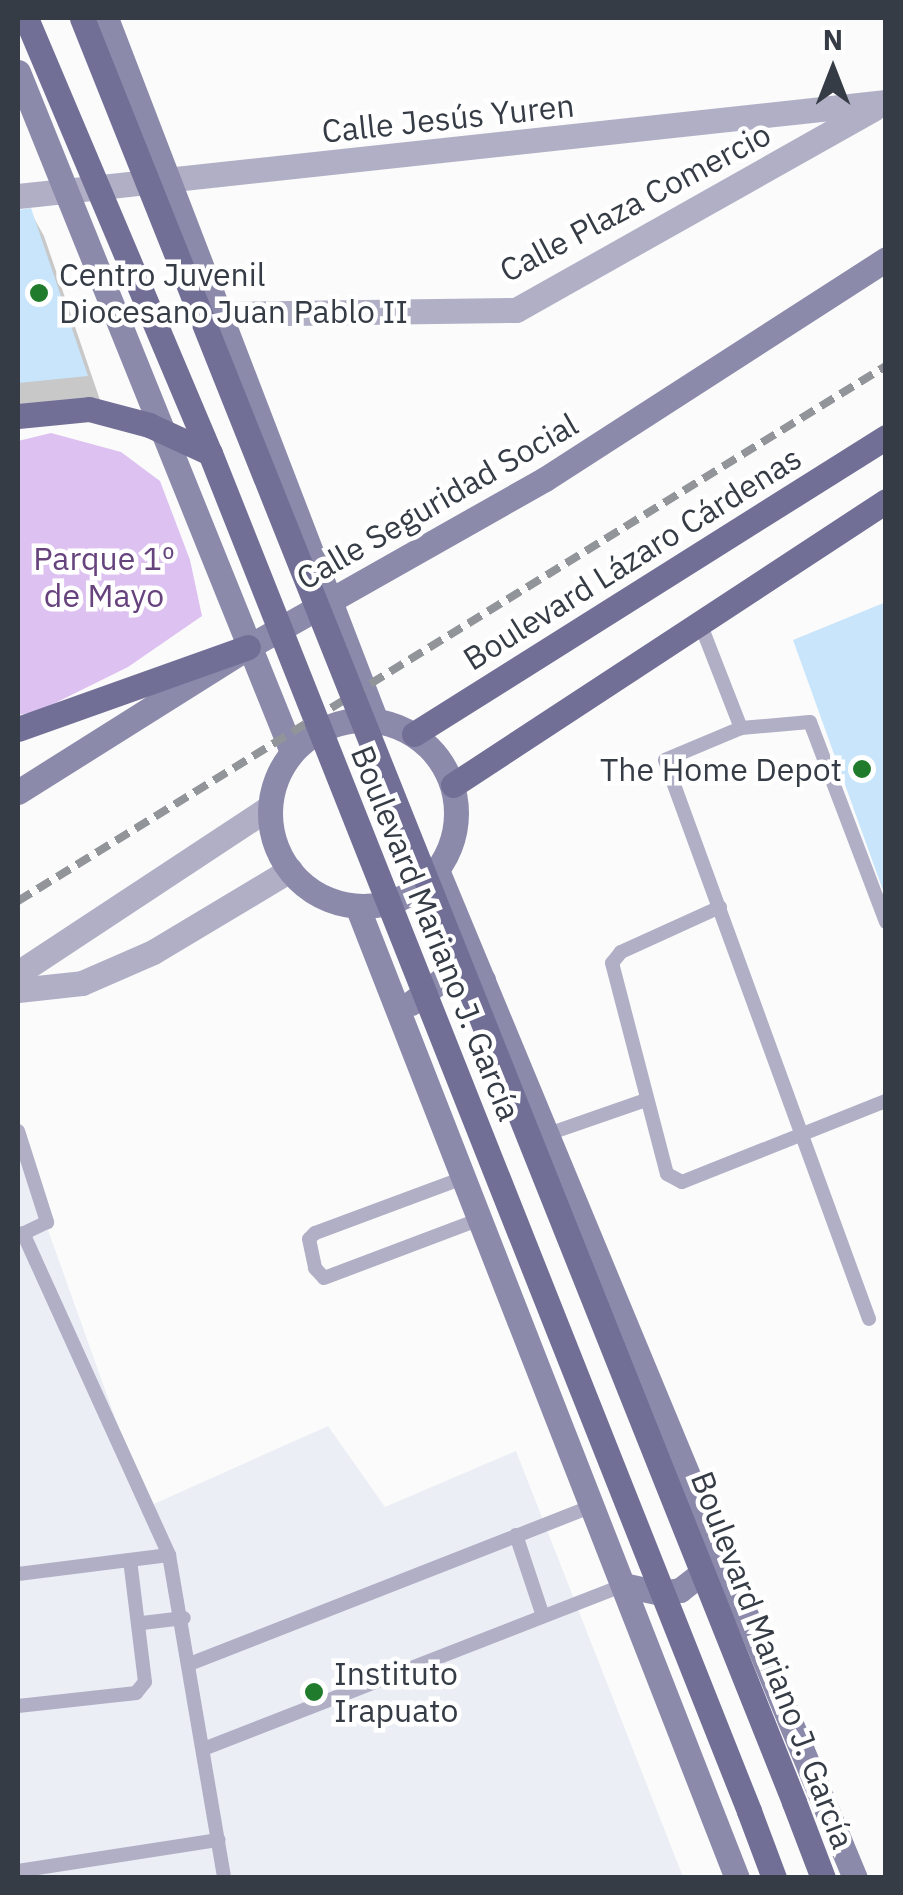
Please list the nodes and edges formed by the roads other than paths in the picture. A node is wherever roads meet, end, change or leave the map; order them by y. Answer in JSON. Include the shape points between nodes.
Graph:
{"nodes":[{"id":1,"x":26,"y":18,"type":"edge"},
{"id":2,"x":82,"y":18,"type":"edge"},
{"id":3,"x":106,"y":18,"type":"edge"},
{"id":4,"x":18,"y":72,"type":"edge"},
{"id":5,"x":886,"y":102,"type":"edge"},
{"id":6,"x":172,"y":182,"type":"junction"},
{"id":7,"x":68,"y":194,"type":"junction"},
{"id":8,"x":18,"y":196,"type":"edge"},
{"id":9,"x":886,"y":259,"type":"edge"},
{"id":10,"x":222,"y":314,"type":"junction"},
{"id":11,"x":18,"y":416,"type":"edge"},
{"id":12,"x":886,"y":437,"type":"edge"},
{"id":13,"x":210,"y":452,"type":"junction"},
{"id":14,"x":886,"y":500,"type":"edge"},
{"id":15,"x":333,"y":601,"type":"junction"},
{"id":16,"x":700,"y":623,"type":"junction"},
{"id":17,"x":248,"y":647,"type":"junction"},
{"id":18,"x":376,"y":720,"type":"junction"},
{"id":19,"x":741,"y":728,"type":"junction"},
{"id":20,"x":22,"y":729,"type":"edge"},
{"id":21,"x":414,"y":734,"type":"junction"},
{"id":22,"x":292,"y":752,"type":"junction"},
{"id":23,"x":453,"y":785,"type":"junction"},
{"id":24,"x":18,"y":792,"type":"edge"},
{"id":25,"x":270,"y":808,"type":"junction"},
{"id":26,"x":290,"y":870,"type":"junction"},
{"id":27,"x":438,"y":870,"type":"junction"},
{"id":28,"x":357,"y":906,"type":"junction"},
{"id":29,"x":720,"y":906,"type":"junction"},
{"id":30,"x":886,"y":922,"type":"edge"},
{"id":31,"x":18,"y":973,"type":"edge"},
{"id":32,"x":482,"y":980,"type":"junction"},
{"id":33,"x":18,"y":990,"type":"edge"},
{"id":34,"x":400,"y":1018,"type":"junction"},
{"id":35,"x":643,"y":1101,"type":"junction"},
{"id":36,"x":886,"y":1101,"type":"edge"},
{"id":37,"x":18,"y":1132,"type":"edge"},
{"id":38,"x":548,"y":1134,"type":"junction"},
{"id":39,"x":803,"y":1134,"type":"junction"},
{"id":40,"x":463,"y":1178,"type":"junction"},
{"id":41,"x":480,"y":1219,"type":"junction"},
{"id":42,"x":20,"y":1235,"type":"edge"},
{"id":43,"x":869,"y":1319,"type":"dead end"},
{"id":44,"x":592,"y":1506,"type":"junction"},
{"id":45,"x":516,"y":1535,"type":"junction"},
{"id":46,"x":722,"y":1552,"type":"junction"},
{"id":47,"x":169,"y":1555,"type":"junction"},
{"id":48,"x":130,"y":1560,"type":"junction"},
{"id":49,"x":18,"y":1574,"type":"edge"},
{"id":50,"x":623,"y":1586,"type":"junction"},
{"id":51,"x":544,"y":1616,"type":"junction"},
{"id":52,"x":184,"y":1618,"type":"junction"},
{"id":53,"x":142,"y":1623,"type":"junction"},
{"id":54,"x":192,"y":1663,"type":"junction"},
{"id":55,"x":18,"y":1706,"type":"edge"},
{"id":56,"x":206,"y":1748,"type":"junction"},
{"id":57,"x":219,"y":1840,"type":"junction"},
{"id":58,"x":18,"y":1871,"type":"edge"},
{"id":59,"x":224,"y":1878,"type":"edge"},
{"id":60,"x":737,"y":1878,"type":"edge"},
{"id":61,"x":774,"y":1878,"type":"edge"},
{"id":62,"x":823,"y":1878,"type":"edge"},
{"id":63,"x":855,"y":1878,"type":"edge"}],
"edges":[{"from":1,"to":13,"type":"main road","name":"Boulevard Mariano J. García","bridge":true},
{"from":2,"to":62,"type":"main road","name":"Boulevard Mariano J. García","bridge":true},
{"from":3,"to":6,"type":"street"},
{"from":4,"to":7,"type":"street"},
{"from":5,"to":6,"type":"street","name":"Calle Jesús Yuren"},
{"from":5,"to":10,"type":"street","name":"Calle Plaza Comercio","via":[[516,310]]},
{"from":6,"to":7,"type":"street","name":"Calle Jesús Yuren"},
{"from":6,"to":10,"type":"street"},
{"from":7,"to":8,"type":"street","name":"Calle Jesús Yuren"},
{"from":7,"to":17,"type":"street"},
{"from":9,"to":15,"type":"street","name":"Calle Seguridad Social","via":[[545,479]]},
{"from":10,"to":15,"type":"street"},
{"from":11,"to":13,"type":"main road","bridge":true,"via":[[89,410],[149,425]]},
{"from":12,"to":21,"type":"main road","name":"Boulevard Lázaro Cárdenas"},
{"from":13,"to":61,"type":"main road","name":"Boulevard Mariano J. García","bridge":true},
{"from":14,"to":16,"type":"main road"},
{"from":15,"to":17,"type":"street","name":"Calle Seguridad Social"},
{"from":15,"to":18,"type":"street"},
{"from":16,"to":19,"type":"lane"},
{"from":16,"to":23,"type":"main road"},
{"from":17,"to":20,"type":"main road"},
{"from":17,"to":22,"type":"street"},
{"from":17,"to":24,"type":"street","name":"Calle Seguridad Social"},
{"from":18,"to":21,"type":"street"},
{"from":18,"to":22,"type":"street","via":[[330,726]]},
{"from":19,"to":29,"type":"lane","via":[[665,760]]},
{"from":19,"to":30,"type":"lane","via":[[810,722]]},
{"from":21,"to":23,"type":"street"},
{"from":22,"to":25,"type":"street"},
{"from":23,"to":27,"type":"street","via":[[456,830]]},
{"from":25,"to":26,"type":"street","via":[[278,852]]},
{"from":25,"to":31,"type":"street"},
{"from":26,"to":28,"type":"street","via":[[331,900]]},
{"from":26,"to":33,"type":"street","via":[[153,952],[82,983]]},
{"from":27,"to":28,"type":"street","via":[[387,903]]},
{"from":27,"to":32,"type":"street"},
{"from":28,"to":34,"type":"street"},
{"from":29,"to":35,"type":"lane","via":[[621,952],[612,963]]},
{"from":29,"to":39,"type":"lane"},
{"from":32,"to":34,"type":"street","via":[[455,977],[430,985]]},
{"from":32,"to":38,"type":"street"},
{"from":34,"to":40,"type":"street"},
{"from":35,"to":38,"type":"lane"},
{"from":35,"to":39,"type":"lane","via":[[667,1174],[682,1182]]},
{"from":36,"to":39,"type":"lane"},
{"from":37,"to":42,"type":"lane","via":[[47,1222]]},
{"from":38,"to":46,"type":"street"},
{"from":39,"to":43,"type":"lane"},
{"from":40,"to":41,"type":"street"},
{"from":40,"to":41,"type":"lane","via":[[315,1233],[309,1239],[315,1268],[324,1278]]},
{"from":41,"to":44,"type":"street"},
{"from":42,"to":47,"type":"lane"},
{"from":44,"to":45,"type":"lane"},
{"from":44,"to":50,"type":"street"},
{"from":45,"to":51,"type":"lane"},
{"from":45,"to":54,"type":"lane"},
{"from":46,"to":50,"type":"street","via":[[698,1581],[680,1590],[661,1594]]},
{"from":46,"to":63,"type":"street"},
{"from":47,"to":48,"type":"lane"},
{"from":47,"to":52,"type":"lane"},
{"from":48,"to":49,"type":"lane"},
{"from":48,"to":53,"type":"lane"},
{"from":50,"to":51,"type":"lane"},
{"from":50,"to":60,"type":"street"},
{"from":51,"to":56,"type":"lane"},
{"from":52,"to":53,"type":"lane"},
{"from":52,"to":54,"type":"lane"},
{"from":53,"to":55,"type":"lane","via":[[145,1682],[136,1693]]},
{"from":54,"to":56,"type":"lane"},
{"from":56,"to":57,"type":"lane"},
{"from":57,"to":58,"type":"lane"},
{"from":57,"to":59,"type":"lane"}]}
